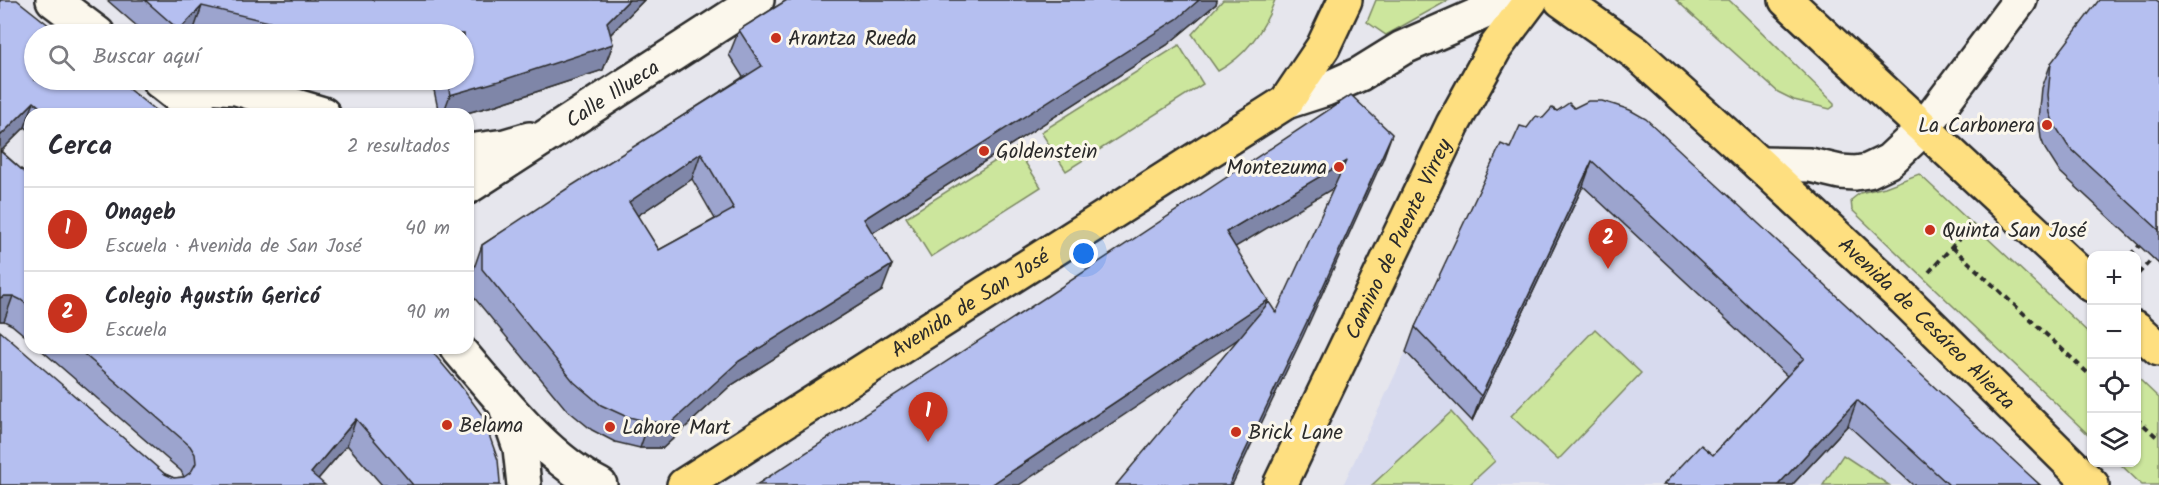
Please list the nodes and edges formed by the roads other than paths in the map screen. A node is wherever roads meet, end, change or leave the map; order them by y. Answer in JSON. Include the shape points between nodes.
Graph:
{"nodes":[{"id":1,"x":52,"y":0,"type":"edge"},
{"id":2,"x":757,"y":0,"type":"edge"},
{"id":3,"x":1345,"y":0,"type":"edge"},
{"id":4,"x":1512,"y":0,"type":"edge"},
{"id":5,"x":1531,"y":0,"type":"edge"},
{"id":6,"x":1560,"y":0,"type":"edge"},
{"id":7,"x":1786,"y":0,"type":"edge"},
{"id":8,"x":2020,"y":0,"type":"edge"},
{"id":9,"x":84,"y":24,"type":"edge"},
{"id":10,"x":171,"y":90,"type":"edge"},
{"id":11,"x":243,"y":90,"type":"edge"},
{"id":12,"x":1286,"y":102,"type":"junction"},
{"id":13,"x":194,"y":108,"type":"edge"},
{"id":14,"x":303,"y":108,"type":"edge"},
{"id":15,"x":1923,"y":129,"type":"junction"},
{"id":16,"x":549,"y":134,"type":"junction"},
{"id":17,"x":474,"y":150,"type":"edge"},
{"id":18,"x":1760,"y":164,"type":"junction"},
{"id":19,"x":474,"y":183,"type":"edge"},
{"id":20,"x":2087,"y":281,"type":"edge"},
{"id":21,"x":2141,"y":332,"type":"edge"},
{"id":22,"x":2159,"y":349,"type":"edge"},
{"id":23,"x":463,"y":354,"type":"edge"},
{"id":24,"x":506,"y":405,"type":"junction"},
{"id":25,"x":524,"y":485,"type":"edge"},
{"id":26,"x":600,"y":485,"type":"edge"},
{"id":27,"x":684,"y":485,"type":"edge"},
{"id":28,"x":1280,"y":485,"type":"edge"},
{"id":29,"x":2092,"y":485,"type":"edge"}],
"edges":[{"from":1,"to":9,"type":"street"},
{"from":2,"to":16,"type":"street","name":"Calle Illueca"},
{"from":3,"to":12,"type":"main road","name":"Avenida de San José","via":[[1323,47]]},
{"from":4,"to":12,"type":"street","name":"Avenida de San José","via":[[1402,48],[1360,74]]},
{"from":5,"to":28,"type":"main road","name":"Camino de Puente Virrey","via":[[1496,48],[1453,124]]},
{"from":6,"to":18,"type":"main road","name":"Avenida de Cesáreo Alierta","via":[[1636,53]]},
{"from":7,"to":15,"type":"main road"},
{"from":8,"to":15,"type":"street"},
{"from":10,"to":13,"type":"street"},
{"from":11,"to":14,"type":"street"},
{"from":12,"to":27,"type":"main road","name":"Avenida de San José"},
{"from":15,"to":18,"type":"street","via":[[1889,161],[1868,171]]},
{"from":15,"to":20,"type":"main road"},
{"from":16,"to":17,"type":"street"},
{"from":16,"to":19,"type":"street","name":"Calle Illueca"},
{"from":18,"to":29,"type":"main road","name":"Avenida de Cesáreo Alierta","via":[[1904,299]]},
{"from":21,"to":22,"type":"main road"},
{"from":23,"to":24,"type":"street"},
{"from":24,"to":25,"type":"street","via":[[520,448]]},
{"from":24,"to":26,"type":"street","via":[[556,454]]}]}
